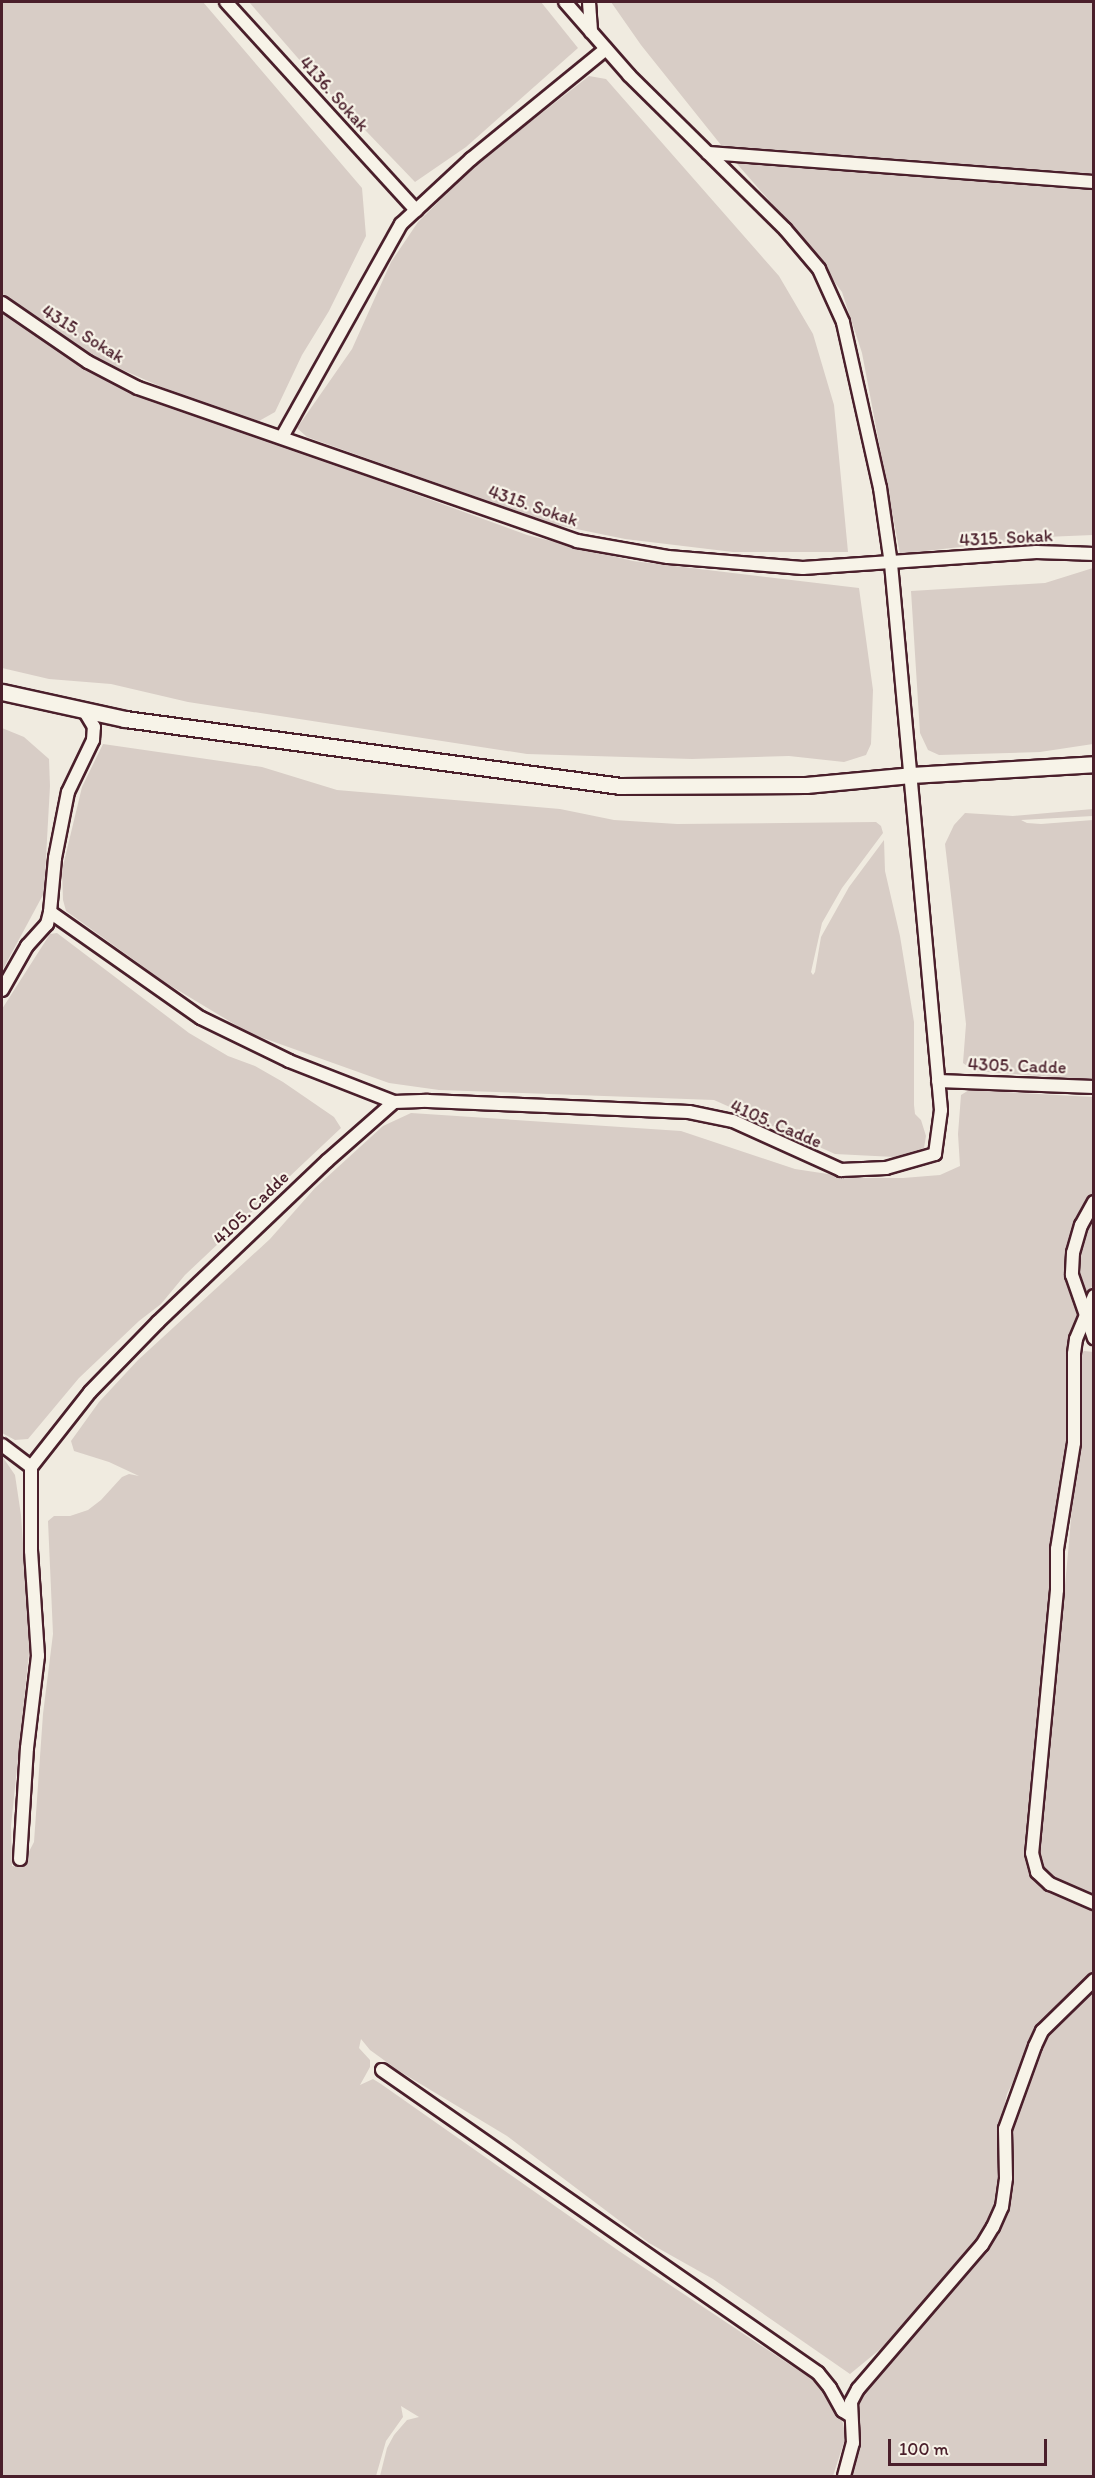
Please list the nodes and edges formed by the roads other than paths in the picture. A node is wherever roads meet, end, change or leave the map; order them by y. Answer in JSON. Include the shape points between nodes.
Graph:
{"nodes":[{"id":1,"x":226,"y":2,"type":"edge"},
{"id":2,"x":565,"y":2,"type":"edge"},
{"id":3,"x":589,"y":2,"type":"edge"},
{"id":4,"x":591,"y":32,"type":"junction"},
{"id":5,"x":606,"y":49,"type":"junction"},
{"id":6,"x":708,"y":153,"type":"junction"},
{"id":7,"x":1094,"y":182,"type":"edge"},
{"id":8,"x":416,"y":210,"type":"junction"},
{"id":9,"x":2,"y":303,"type":"edge"},
{"id":10,"x":282,"y":437,"type":"junction"},
{"id":11,"x":1094,"y":554,"type":"edge"},
{"id":12,"x":891,"y":564,"type":"junction"},
{"id":13,"x":2,"y":692,"type":"edge"},
{"id":14,"x":83,"y":709,"type":"junction"},
{"id":15,"x":1094,"y":764,"type":"edge"},
{"id":16,"x":911,"y":775,"type":"junction"},
{"id":17,"x":50,"y":912,"type":"junction"},
{"id":18,"x":2,"y":990,"type":"edge"},
{"id":19,"x":938,"y":1081,"type":"junction"},
{"id":20,"x":1094,"y":1087,"type":"edge"},
{"id":21,"x":394,"y":1102,"type":"junction"},
{"id":22,"x":1094,"y":1202,"type":"edge"},
{"id":23,"x":1094,"y":1296,"type":"edge"},
{"id":24,"x":1085,"y":1319,"type":"junction"},
{"id":25,"x":1094,"y":1338,"type":"edge"},
{"id":26,"x":2,"y":1445,"type":"edge"},
{"id":27,"x":31,"y":1467,"type":"junction"},
{"id":28,"x":20,"y":1859,"type":"dead end"},
{"id":29,"x":1094,"y":1903,"type":"edge"},
{"id":30,"x":1094,"y":1980,"type":"edge"},
{"id":31,"x":382,"y":2070,"type":"dead end"},
{"id":32,"x":851,"y":2416,"type":"junction"},
{"id":33,"x":844,"y":2476,"type":"edge"}],
"edges":[{"from":1,"to":8,"type":"street","name":"4136. Sokak"},
{"from":2,"to":4,"type":"street"},
{"from":3,"to":4,"type":"street"},
{"from":4,"to":5,"type":"street"},
{"from":5,"to":6,"type":"street"},
{"from":5,"to":8,"type":"street","via":[[471,159]]},
{"from":6,"to":7,"type":"street"},
{"from":6,"to":12,"type":"street","via":[[785,229],[819,269],[843,322],[880,488]]},
{"from":8,"to":10,"type":"street","via":[[401,224]]},
{"from":9,"to":10,"type":"street","name":"4315. Sokak","via":[[88,362],[138,388]]},
{"from":10,"to":12,"type":"street","name":"4315. Sokak","via":[[577,541],[668,557],[803,568]]},
{"from":11,"to":12,"type":"street","name":"4315. Sokak","via":[[1036,552]]},
{"from":12,"to":16,"type":"street"},
{"from":13,"to":14,"type":"street"},
{"from":14,"to":16,"type":"street","via":[[125,719],[619,786],[806,785]]},
{"from":14,"to":17,"type":"street","via":[[94,727],[93,740],[68,792],[55,858]]},
{"from":15,"to":16,"type":"street"},
{"from":16,"to":19,"type":"street"},
{"from":17,"to":18,"type":"street"},
{"from":17,"to":21,"type":"street","via":[[201,1018],[289,1061]]},
{"from":19,"to":20,"type":"street","name":"4305. Cadde"},
{"from":19,"to":21,"type":"street","name":"4105. Cadde","via":[[941,1110],[935,1154],[886,1168],[841,1170],[733,1121],[689,1112]]},
{"from":21,"to":27,"type":"street","name":"4105. Cadde","via":[[158,1322],[90,1392]]},
{"from":22,"to":24,"type":"street","via":[[1081,1225],[1073,1253],[1072,1275]]},
{"from":23,"to":24,"type":"street"},
{"from":24,"to":25,"type":"street"},
{"from":24,"to":29,"type":"street","via":[[1074,1354],[1074,1443],[1057,1549],[1057,1590],[1032,1853],[1037,1872],[1050,1884]]},
{"from":26,"to":27,"type":"street"},
{"from":27,"to":28,"type":"street","via":[[31,1551],[38,1656]]},
{"from":30,"to":32,"type":"street","via":[[1042,2031],[1031,2056],[1005,2129],[1006,2178],[1002,2207],[993,2227],[982,2245],[858,2389],[851,2402]]},
{"from":31,"to":32,"type":"street","via":[[818,2373],[843,2411]]},
{"from":32,"to":33,"type":"street","via":[[853,2443]]}]}
